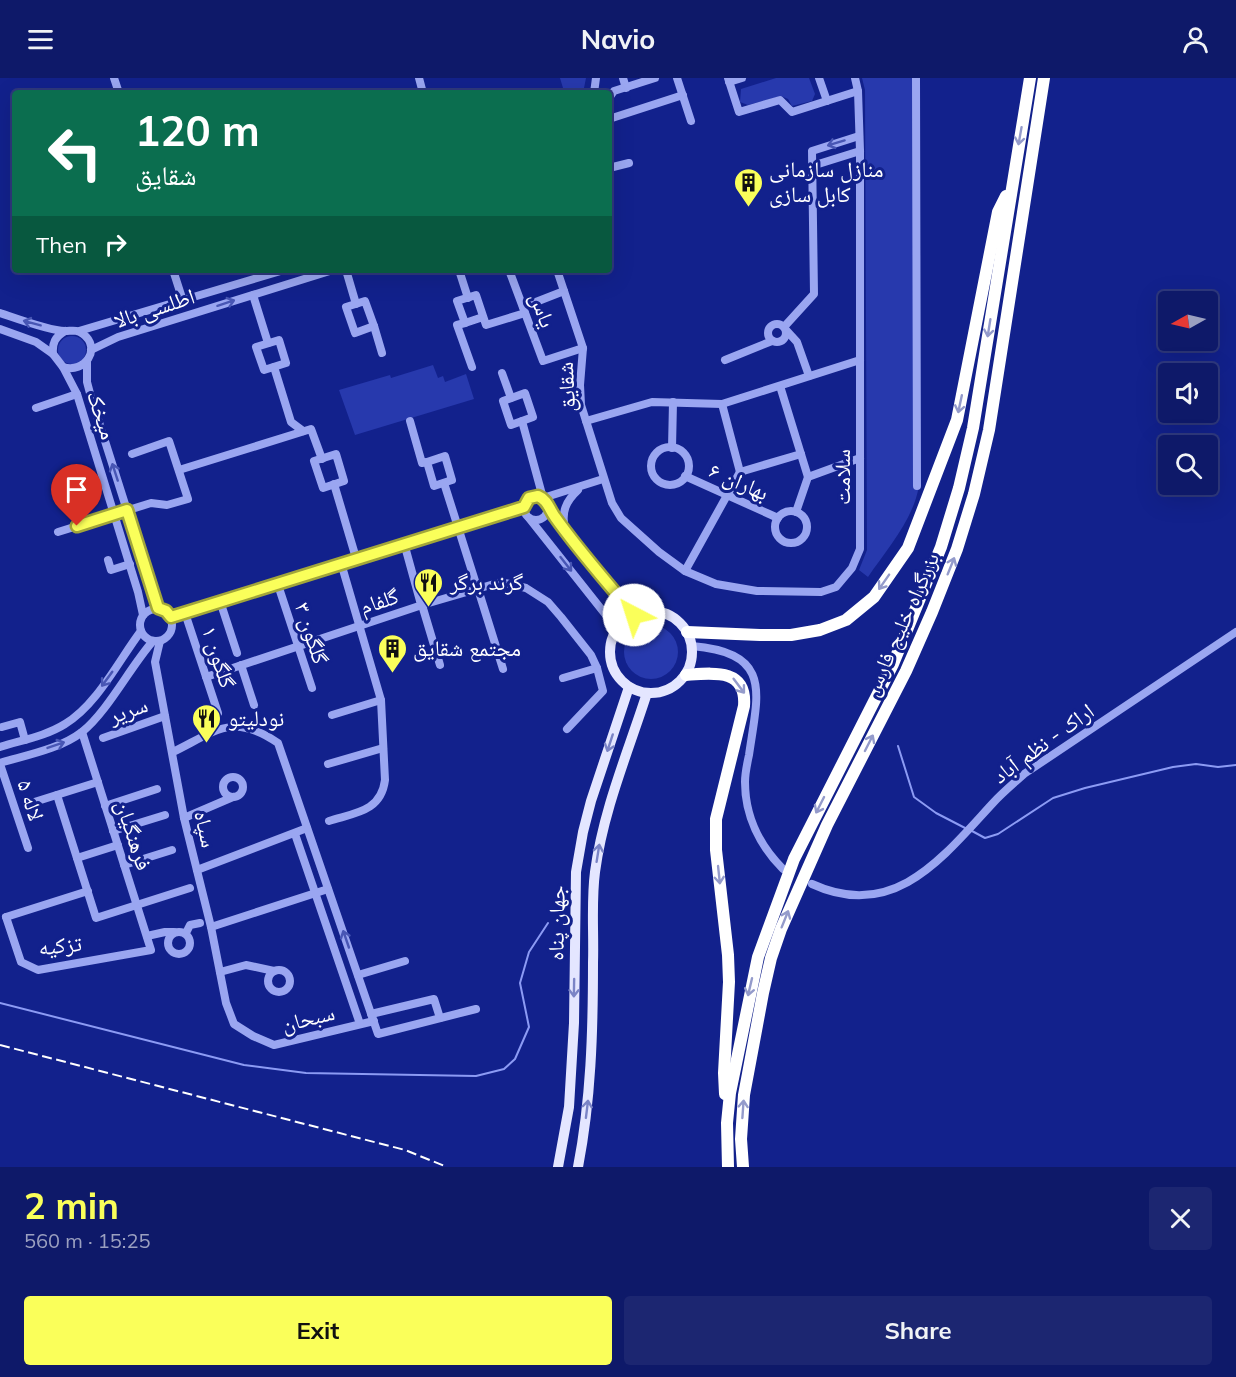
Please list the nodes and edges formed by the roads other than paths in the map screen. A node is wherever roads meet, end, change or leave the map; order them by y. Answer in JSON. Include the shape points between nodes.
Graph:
{"nodes":[{"id":1,"x":114,"y":78,"type":"edge"},
{"id":2,"x":623,"y":78,"type":"edge"},
{"id":3,"x":655,"y":78,"type":"edge"},
{"id":4,"x":677,"y":78,"type":"edge"},
{"id":5,"x":742,"y":78,"type":"edge"},
{"id":6,"x":819,"y":78,"type":"edge"},
{"id":7,"x":855,"y":78,"type":"edge"},
{"id":8,"x":916,"y":78,"type":"edge"},
{"id":9,"x":1030,"y":78,"type":"edge"},
{"id":10,"x":1044,"y":78,"type":"edge"},
{"id":11,"x":728,"y":80,"type":"edge"},
{"id":12,"x":626,"y":88,"type":"junction"},
{"id":13,"x":118,"y":90,"type":"dead end"},
{"id":14,"x":858,"y":91,"type":"junction"},
{"id":15,"x":612,"y":94,"type":"edge"},
{"id":16,"x":683,"y":95,"type":"junction"},
{"id":17,"x":827,"y":101,"type":"junction"},
{"id":18,"x":612,"y":118,"type":"edge"},
{"id":19,"x":691,"y":121,"type":"dead end"},
{"id":20,"x":859,"y":136,"type":"junction"},
{"id":21,"x":860,"y":151,"type":"junction"},
{"id":22,"x":628,"y":163,"type":"dead end"},
{"id":23,"x":812,"y":165,"type":"junction"},
{"id":24,"x":612,"y":167,"type":"edge"},
{"id":25,"x":1012,"y":184,"type":"junction"},
{"id":26,"x":174,"y":273,"type":"edge"},
{"id":27,"x":274,"y":273,"type":"edge"},
{"id":28,"x":323,"y":273,"type":"edge"},
{"id":29,"x":347,"y":273,"type":"edge"},
{"id":30,"x":460,"y":273,"type":"edge"},
{"id":31,"x":510,"y":273,"type":"edge"},
{"id":32,"x":558,"y":273,"type":"edge"},
{"id":33,"x":564,"y":291,"type":"junction"},
{"id":34,"x":253,"y":295,"type":"junction"},
{"id":35,"x":468,"y":298,"type":"junction"},
{"id":36,"x":183,"y":301,"type":"junction"},
{"id":37,"x":356,"y":304,"type":"junction"},
{"id":38,"x":524,"y":310,"type":"junction"},
{"id":39,"x":0,"y":313,"type":"edge"},
{"id":40,"x":483,"y":317,"type":"junction"},
{"id":41,"x":465,"y":323,"type":"junction"},
{"id":42,"x":374,"y":327,"type":"junction"},
{"id":43,"x":785,"y":328,"type":"junction"},
{"id":44,"x":0,"y":329,"type":"edge"},
{"id":45,"x":65,"y":331,"type":"junction"},
{"id":46,"x":79,"y":331,"type":"junction"},
{"id":47,"x":772,"y":341,"type":"junction"},
{"id":48,"x":268,"y":343,"type":"junction"},
{"id":49,"x":583,"y":348,"type":"junction"},
{"id":50,"x":91,"y":350,"type":"junction"},
{"id":51,"x":382,"y":353,"type":"dead end"},
{"id":52,"x":53,"y":354,"type":"junction"},
{"id":53,"x":725,"y":360,"type":"dead end"},
{"id":54,"x":860,"y":360,"type":"junction"},
{"id":55,"x":87,"y":362,"type":"junction"},
{"id":56,"x":63,"y":367,"type":"junction"},
{"id":57,"x":274,"y":367,"type":"junction"},
{"id":58,"x":472,"y":367,"type":"dead end"},
{"id":59,"x":502,"y":373,"type":"dead end"},
{"id":60,"x":809,"y":376,"type":"junction"},
{"id":61,"x":780,"y":386,"type":"junction"},
{"id":62,"x":77,"y":394,"type":"junction"},
{"id":63,"x":511,"y":398,"type":"junction"},
{"id":64,"x":673,"y":402,"type":"junction"},
{"id":65,"x":722,"y":404,"type":"junction"},
{"id":66,"x":36,"y":408,"type":"dead end"},
{"id":67,"x":522,"y":421,"type":"junction"},
{"id":68,"x":586,"y":421,"type":"junction"},
{"id":69,"x":410,"y":422,"type":"dead end"},
{"id":70,"x":303,"y":431,"type":"junction"},
{"id":71,"x":672,"y":448,"type":"junction"},
{"id":72,"x":132,"y":454,"type":"dead end"},
{"id":73,"x":801,"y":454,"type":"junction"},
{"id":74,"x":860,"y":458,"type":"junction"},
{"id":75,"x":322,"y":459,"type":"junction"},
{"id":76,"x":427,"y":462,"type":"junction"},
{"id":77,"x":179,"y":470,"type":"junction"},
{"id":78,"x":740,"y":472,"type":"junction"},
{"id":79,"x":685,"y":476,"type":"junction"},
{"id":80,"x":808,"y":477,"type":"junction"},
{"id":81,"x":603,"y":479,"type":"junction"},
{"id":82,"x":444,"y":483,"type":"junction"},
{"id":83,"x":334,"y":484,"type":"junction"},
{"id":84,"x":917,"y":486,"type":"dead end"},
{"id":85,"x":581,"y":487,"type":"junction"},
{"id":86,"x":727,"y":495,"type":"junction"},
{"id":87,"x":546,"y":501,"type":"junction"},
{"id":88,"x":524,"y":507,"type":"junction"},
{"id":89,"x":127,"y":510,"type":"junction"},
{"id":90,"x":796,"y":512,"type":"junction"},
{"id":91,"x":115,"y":514,"type":"junction"},
{"id":92,"x":529,"y":518,"type":"junction"},
{"id":93,"x":778,"y":518,"type":"junction"},
{"id":94,"x":459,"y":526,"type":"junction"},
{"id":95,"x":58,"y":532,"type":"dead end"},
{"id":96,"x":566,"y":532,"type":"junction"},
{"id":97,"x":404,"y":543,"type":"junction"},
{"id":98,"x":356,"y":558,"type":"junction"},
{"id":99,"x":108,"y":560,"type":"dead end"},
{"id":100,"x":341,"y":563,"type":"junction"},
{"id":101,"x":130,"y":564,"type":"junction"},
{"id":102,"x":685,"y":571,"type":"junction"},
{"id":103,"x":477,"y":586,"type":"junction"},
{"id":104,"x":279,"y":588,"type":"dead end"},
{"id":105,"x":220,"y":602,"type":"junction"},
{"id":106,"x":421,"y":603,"type":"junction"},
{"id":107,"x":158,"y":608,"type":"junction"},
{"id":108,"x":185,"y":613,"type":"junction"},
{"id":109,"x":143,"y":615,"type":"junction"},
{"id":110,"x":634,"y":615,"type":"junction"},
{"id":111,"x":171,"y":617,"type":"junction"},
{"id":112,"x":359,"y":626,"type":"junction"},
{"id":113,"x":617,"y":629,"type":"junction"},
{"id":114,"x":141,"y":631,"type":"junction"},
{"id":115,"x":687,"y":632,"type":"junction"},
{"id":116,"x":1236,"y":632,"type":"edge"},
{"id":117,"x":157,"y":641,"type":"junction"},
{"id":118,"x":298,"y":646,"type":"junction"},
{"id":119,"x":692,"y":646,"type":"junction"},
{"id":120,"x":237,"y":653,"type":"dead end"},
{"id":121,"x":241,"y":665,"type":"junction"},
{"id":122,"x":440,"y":665,"type":"dead end"},
{"id":123,"x":597,"y":668,"type":"junction"},
{"id":124,"x":503,"y":669,"type":"dead end"},
{"id":125,"x":686,"y":675,"type":"junction"},
{"id":126,"x":206,"y":677,"type":"junction"},
{"id":127,"x":562,"y":678,"type":"dead end"},
{"id":128,"x":629,"y":687,"type":"junction"},
{"id":129,"x":312,"y":688,"type":"dead end"},
{"id":130,"x":647,"y":693,"type":"junction"},
{"id":131,"x":381,"y":700,"type":"junction"},
{"id":132,"x":254,"y":705,"type":"dead end"},
{"id":133,"x":218,"y":713,"type":"dead end"},
{"id":134,"x":332,"y":715,"type":"dead end"},
{"id":135,"x":165,"y":716,"type":"junction"},
{"id":136,"x":2,"y":727,"type":"dead end"},
{"id":137,"x":567,"y":729,"type":"dead end"},
{"id":138,"x":82,"y":732,"type":"junction"},
{"id":139,"x":103,"y":738,"type":"dead end"},
{"id":140,"x":25,"y":740,"type":"junction"},
{"id":141,"x":0,"y":747,"type":"edge"},
{"id":142,"x":383,"y":748,"type":"junction"},
{"id":143,"x":173,"y":752,"type":"junction"},
{"id":144,"x":0,"y":764,"type":"edge"},
{"id":145,"x":328,"y":764,"type":"dead end"},
{"id":146,"x":98,"y":782,"type":"junction"},
{"id":147,"x":157,"y":789,"type":"dead end"},
{"id":148,"x":57,"y":795,"type":"junction"},
{"id":149,"x":233,"y":797,"type":"dead end"},
{"id":150,"x":28,"y":804,"type":"dead end"},
{"id":151,"x":105,"y":806,"type":"junction"},
{"id":152,"x":165,"y":815,"type":"dead end"},
{"id":153,"x":184,"y":818,"type":"junction"},
{"id":154,"x":328,"y":821,"type":"dead end"},
{"id":155,"x":307,"y":828,"type":"junction"},
{"id":156,"x":113,"y":831,"type":"junction"},
{"id":157,"x":294,"y":834,"type":"junction"},
{"id":158,"x":118,"y":845,"type":"junction"},
{"id":159,"x":28,"y":848,"type":"dead end"},
{"id":160,"x":172,"y":850,"type":"dead end"},
{"id":161,"x":77,"y":858,"type":"junction"},
{"id":162,"x":124,"y":865,"type":"junction"},
{"id":163,"x":783,"y":869,"type":"dead end"},
{"id":164,"x":197,"y":870,"type":"junction"},
{"id":165,"x":812,"y":884,"type":"dead end"},
{"id":166,"x":190,"y":888,"type":"dead end"},
{"id":167,"x":328,"y":889,"type":"junction"},
{"id":168,"x":88,"y":891,"type":"junction"},
{"id":169,"x":315,"y":894,"type":"junction"},
{"id":170,"x":137,"y":905,"type":"junction"},
{"id":171,"x":3,"y":915,"type":"edge"},
{"id":172,"x":200,"y":923,"type":"dead end"},
{"id":173,"x":211,"y":927,"type":"junction"},
{"id":174,"x":174,"y":932,"type":"junction"},
{"id":175,"x":186,"y":933,"type":"junction"},
{"id":176,"x":147,"y":936,"type":"junction"},
{"id":177,"x":151,"y":950,"type":"joint"},
{"id":178,"x":405,"y":961,"type":"dead end"},
{"id":179,"x":274,"y":971,"type":"dead end"},
{"id":180,"x":220,"y":972,"type":"junction"},
{"id":181,"x":358,"y":975,"type":"junction"},
{"id":182,"x":476,"y":1009,"type":"dead end"},
{"id":183,"x":372,"y":1018,"type":"junction"},
{"id":184,"x":440,"y":1018,"type":"junction"},
{"id":185,"x":234,"y":1024,"type":"joint"},
{"id":186,"x":360,"y":1024,"type":"junction"},
{"id":187,"x":727,"y":1123,"type":"junction"},
{"id":188,"x":558,"y":1167,"type":"edge"},
{"id":189,"x":578,"y":1167,"type":"edge"},
{"id":190,"x":728,"y":1167,"type":"edge"},
{"id":191,"x":743,"y":1167,"type":"edge"}],
"edges":[{"from":1,"to":13,"type":"street"},
{"from":2,"to":12,"type":"street"},
{"from":3,"to":12,"type":"street"},
{"from":4,"to":16,"type":"street"},
{"from":5,"to":11,"type":"street"},
{"from":6,"to":17,"type":"street"},
{"from":7,"to":14,"type":"street","name":"سلامت"},
{"from":8,"to":84,"type":"street"},
{"from":9,"to":25,"type":"highway","name":"بزرگراه خلیج فارس","one_way":true},
{"from":191,"to":10,"type":"highway","name":"بزرگراه خلیج فارس","one_way":true,"via":[[744,1095],[771,958],[827,825],[932,612],[974,494],[989,430]]},
{"from":11,"to":17,"type":"street","via":[[739,112],[780,100],[792,112]]},
{"from":12,"to":15,"type":"street"},
{"from":14,"to":17,"type":"street"},
{"from":14,"to":20,"type":"street","name":"سلامت"},
{"from":16,"to":18,"type":"street"},
{"from":16,"to":19,"type":"street"},
{"from":20,"to":21,"type":"street","name":"سلامت"},
{"from":20,"to":23,"type":"street","one_way":true,"via":[[812,150]]},
{"from":21,"to":23,"type":"street"},
{"from":21,"to":54,"type":"street","name":"سلامت"},
{"from":22,"to":24,"type":"street"},
{"from":23,"to":43,"type":"street","via":[[814,294]]},
{"from":25,"to":115,"type":"highway","one_way":true,"via":[[998,212],[957,420],[908,548],[874,597],[846,620],[820,630],[791,635]]},
{"from":25,"to":187,"type":"highway","name":"بزرگراه خلیج فارس","one_way":true,"via":[[973,428],[959,488],[941,547],[893,664],[813,818],[771,919],[749,991]]},
{"from":26,"to":36,"type":"street"},
{"from":27,"to":36,"type":"street","name":"اطلسی بالا"},
{"from":28,"to":34,"type":"street","name":"اطلسی بالا"},
{"from":29,"to":37,"type":"street"},
{"from":30,"to":35,"type":"street"},
{"from":31,"to":38,"type":"street","name":"یاس"},
{"from":32,"to":33,"type":"street","name":"شقایق"},
{"from":33,"to":38,"type":"street"},
{"from":33,"to":49,"type":"street","name":"شقایق"},
{"from":34,"to":48,"type":"street"},
{"from":50,"to":34,"type":"street","name":"اطلسی بالا","one_way":true,"via":[[118,337]]},
{"from":35,"to":40,"type":"street","via":[[476,295]]},
{"from":35,"to":41,"type":"street","via":[[458,301]]},
{"from":36,"to":46,"type":"street","name":"اطلسی بالا"},
{"from":37,"to":42,"type":"street","via":[[365,301]]},
{"from":37,"to":42,"type":"street","via":[[346,307],[355,333]]},
{"from":38,"to":40,"type":"street","via":[[486,325]]},
{"from":38,"to":49,"type":"street","name":"یاس","via":[[543,361]]},
{"from":45,"to":39,"type":"street","one_way":true},
{"from":40,"to":41,"type":"street"},
{"from":41,"to":58,"type":"street","via":[[457,325]]},
{"from":42,"to":51,"type":"street"},
{"from":43,"to":47,"type":"street","via":[[783,340]]},
{"from":43,"to":47,"type":"street","via":[[776,324],[770,327]]},
{"from":43,"to":60,"type":"street","via":[[797,342]]},
{"from":44,"to":52,"type":"street","via":[[36,342]]},
{"from":45,"to":46,"type":"street"},
{"from":45,"to":52,"type":"street","via":[[53,343]]},
{"from":46,"to":50,"type":"street","via":[[88,339]]},
{"from":47,"to":53,"type":"street"},
{"from":48,"to":57,"type":"street","via":[[256,347],[264,370]]},
{"from":48,"to":57,"type":"street","via":[[279,340],[286,363]]},
{"from":49,"to":68,"type":"street","name":"شقایق","via":[[579,385]]},
{"from":50,"to":55,"type":"street"},
{"from":52,"to":56,"type":"street"},
{"from":54,"to":60,"type":"street"},
{"from":54,"to":74,"type":"street","name":"سلامت"},
{"from":55,"to":56,"type":"street","via":[[76,368]]},
{"from":89,"to":55,"type":"street","name":"میخک","one_way":true,"via":[[87,382]]},
{"from":56,"to":62,"type":"street","name":"میخک"},
{"from":57,"to":70,"type":"street","via":[[291,422]]},
{"from":59,"to":63,"type":"street"},
{"from":60,"to":61,"type":"street"},
{"from":61,"to":65,"type":"street"},
{"from":61,"to":73,"type":"street"},
{"from":62,"to":66,"type":"street"},
{"from":62,"to":91,"type":"street","name":"میخک"},
{"from":63,"to":67,"type":"street","via":[[503,401],[511,425]]},
{"from":63,"to":67,"type":"street","via":[[525,393],[533,417]]},
{"from":64,"to":65,"type":"street"},
{"from":64,"to":68,"type":"street","via":[[652,402]]},
{"from":64,"to":71,"type":"street"},
{"from":65,"to":78,"type":"street"},
{"from":67,"to":87,"type":"street"},
{"from":68,"to":81,"type":"street","name":"شقایق"},
{"from":69,"to":76,"type":"street","via":[[422,463]]},
{"from":70,"to":75,"type":"street","via":[[311,429]]},
{"from":70,"to":77,"type":"street"},
{"from":71,"to":79,"type":"street","via":[[687,459]]},
{"from":71,"to":79,"type":"street","via":[[656,454],[651,465],[654,477],[670,485]]},
{"from":72,"to":77,"type":"street","via":[[169,441]]},
{"from":73,"to":78,"type":"street"},
{"from":73,"to":80,"type":"street"},
{"from":74,"to":80,"type":"street"},
{"from":74,"to":102,"type":"street","name":"سلامت","via":[[860,549],[852,568],[836,587],[821,592],[757,591],[716,584]]},
{"from":75,"to":83,"type":"street","via":[[314,461],[323,488]]},
{"from":75,"to":83,"type":"street","via":[[336,454],[344,481]]},
{"from":76,"to":82,"type":"street","via":[[434,486]]},
{"from":76,"to":82,"type":"street","via":[[445,456],[452,480]]},
{"from":77,"to":89,"type":"street","via":[[188,499]]},
{"from":78,"to":86,"type":"street"},
{"from":79,"to":86,"type":"street","name":"بهاران ۶"},
{"from":80,"to":90,"type":"street"},
{"from":81,"to":85,"type":"street"},
{"from":81,"to":102,"type":"street","name":"سلامت","via":[[621,519]]},
{"from":82,"to":94,"type":"street"},
{"from":83,"to":98,"type":"street"},
{"from":85,"to":87,"type":"street"},
{"from":85,"to":96,"type":"street","via":[[563,512]]},
{"from":86,"to":93,"type":"street","name":"بهاران ۶"},
{"from":86,"to":102,"type":"street"},
{"from":87,"to":88,"type":"street","via":[[531,497]]},
{"from":87,"to":92,"type":"street","via":[[548,511],[544,517]]},
{"from":87,"to":96,"type":"street"},
{"from":88,"to":92,"type":"street"},
{"from":88,"to":94,"type":"street"},
{"from":89,"to":91,"type":"street"},
{"from":89,"to":107,"type":"street","name":"میخک"},
{"from":90,"to":93,"type":"street","via":[[786,512]]},
{"from":90,"to":93,"type":"street","via":[[807,523],[806,534],[799,542],[788,543],[779,538],[775,528]]},
{"from":91,"to":95,"type":"street"},
{"from":91,"to":101,"type":"street","name":"میخک"},
{"from":92,"to":113,"type":"street","one_way":true},
{"from":94,"to":97,"type":"street"},
{"from":94,"to":103,"type":"street"},
{"from":96,"to":110,"type":"street"},
{"from":97,"to":98,"type":"street"},
{"from":97,"to":106,"type":"street"},
{"from":98,"to":100,"type":"street"},
{"from":99,"to":101,"type":"street","via":[[111,570]]},
{"from":100,"to":105,"type":"street"},
{"from":100,"to":112,"type":"street"},
{"from":101,"to":109,"type":"street","name":"میخک"},
{"from":103,"to":106,"type":"street","name":"گلفام"},
{"from":103,"to":123,"type":"street","name":"گلفام","via":[[501,582],[526,588],[548,602]]},
{"from":103,"to":124,"type":"street"},
{"from":104,"to":118,"type":"street","name":"گلگون ۳"},
{"from":105,"to":108,"type":"street"},
{"from":105,"to":120,"type":"street"},
{"from":106,"to":112,"type":"street","name":"گلفام"},
{"from":106,"to":122,"type":"street"},
{"from":107,"to":109,"type":"street"},
{"from":107,"to":111,"type":"street"},
{"from":108,"to":111,"type":"street"},
{"from":108,"to":126,"type":"street","name":"گلگون ۱"},
{"from":109,"to":114,"type":"street"},
{"from":110,"to":113,"type":"main road"},
{"from":110,"to":115,"type":"main road","via":[[664,613]]},
{"from":111,"to":117,"type":"street","via":[[170,634]]},
{"from":112,"to":118,"type":"street","name":"گلفام"},
{"from":112,"to":131,"type":"street"},
{"from":113,"to":128,"type":"main road","via":[[610,657],[614,671]]},
{"from":114,"to":117,"type":"street"},
{"from":114,"to":140,"type":"street","one_way":true,"via":[[79,715]]},
{"from":115,"to":119,"type":"main road"},
{"from":116,"to":165,"type":"street","name":"اراک - نظم آباد","via":[[1023,774],[949,850],[909,882],[888,891],[853,896]]},
{"from":117,"to":135,"type":"street","name":"سپاه","via":[[155,662]]},
{"from":117,"to":138,"type":"street"},
{"from":118,"to":121,"type":"street","name":"گلفام"},
{"from":118,"to":129,"type":"street","name":"گلگون ۳"},
{"from":119,"to":125,"type":"main road","via":[[692,661]]},
{"from":119,"to":163,"type":"street","via":[[725,651],[747,664],[754,675],[757,691],[745,781],[747,801],[768,854]]},
{"from":121,"to":126,"type":"street","name":"گلفام"},
{"from":121,"to":132,"type":"street"},
{"from":123,"to":127,"type":"street"},
{"from":123,"to":137,"type":"street","name":"گلفام","via":[[603,691]]},
{"from":125,"to":130,"type":"main road","via":[[669,690]]},
{"from":125,"to":187,"type":"highway","one_way":true,"via":[[731,676],[745,695],[716,819],[729,973],[724,1073]]},
{"from":126,"to":133,"type":"street","name":"گلگون ۱"},
{"from":128,"to":130,"type":"main road"},
{"from":128,"to":188,"type":"main road","name":"جهان پناه","one_way":true,"via":[[591,801],[576,872],[569,1107]]},
{"from":189,"to":130,"type":"main road","name":"جهان پناه","one_way":true,"via":[[592,1035],[595,874],[609,808]]},
{"from":131,"to":134,"type":"street"},
{"from":131,"to":142,"type":"street"},
{"from":135,"to":139,"type":"street","name":"سریر"},
{"from":135,"to":143,"type":"street","name":"سپاه"},
{"from":136,"to":140,"type":"street","via":[[20,722]]},
{"from":144,"to":138,"type":"street","one_way":true,"via":[[63,743]]},
{"from":138,"to":146,"type":"street","name":"فرهنگیان"},
{"from":140,"to":141,"type":"street"},
{"from":142,"to":145,"type":"street"},
{"from":142,"to":154,"type":"street","via":[[385,780],[377,802]]},
{"from":143,"to":153,"type":"street","name":"سپاه"},
{"from":143,"to":155,"type":"street","via":[[222,728],[238,725],[261,731],[278,743]]},
{"from":144,"to":159,"type":"street","name":"لاله ۵"},
{"from":146,"to":148,"type":"street"},
{"from":146,"to":151,"type":"street","name":"فرهنگیان"},
{"from":147,"to":151,"type":"street"},
{"from":148,"to":150,"type":"street"},
{"from":148,"to":161,"type":"street"},
{"from":149,"to":153,"type":"street"},
{"from":151,"to":156,"type":"street","name":"فرهنگیان"},
{"from":152,"to":156,"type":"street"},
{"from":153,"to":164,"type":"street","name":"سپاه"},
{"from":155,"to":157,"type":"street"},
{"from":155,"to":167,"type":"street"},
{"from":156,"to":158,"type":"street","name":"فرهنگیان"},
{"from":157,"to":164,"type":"street"},
{"from":157,"to":169,"type":"street"},
{"from":158,"to":161,"type":"street"},
{"from":158,"to":162,"type":"street","name":"فرهنگیان"},
{"from":160,"to":162,"type":"street"},
{"from":161,"to":168,"type":"street"},
{"from":162,"to":170,"type":"street","name":"فرهنگیان"},
{"from":164,"to":173,"type":"street","name":"سپاه"},
{"from":166,"to":170,"type":"street"},
{"from":167,"to":169,"type":"street"},
{"from":181,"to":167,"type":"street","one_way":true},
{"from":168,"to":170,"type":"street","via":[[96,918]]},
{"from":168,"to":171,"type":"street"},
{"from":169,"to":173,"type":"street"},
{"from":169,"to":186,"type":"street"},
{"from":170,"to":176,"type":"street","name":"فرهنگیان"},
{"from":171,"to":177,"type":"street","name":"تزکیه","via":[[21,962],[38,970]]},
{"from":172,"to":175,"type":"street","via":[[190,925]]},
{"from":173,"to":180,"type":"street","name":"سپاه"},
{"from":174,"to":175,"type":"street"},
{"from":174,"to":175,"type":"street","via":[[168,945],[179,954],[190,946]]},
{"from":174,"to":176,"type":"street"},
{"from":176,"to":177,"type":"street","name":"فرهنگیان"},
{"from":178,"to":181,"type":"street"},
{"from":179,"to":180,"type":"street","via":[[246,965]]},
{"from":180,"to":185,"type":"street","name":"سپاه","via":[[225,1003]]},
{"from":181,"to":183,"type":"street"},
{"from":182,"to":184,"type":"street"},
{"from":183,"to":184,"type":"street","via":[[378,1034]]},
{"from":183,"to":184,"type":"street","name":"سبحان","via":[[434,999]]},
{"from":183,"to":186,"type":"street","name":"سبحان"},
{"from":185,"to":186,"type":"street","name":"سبحان","via":[[274,1045]]},
{"from":187,"to":190,"type":"highway","name":"بزرگراه خلیج فارس"}]}
